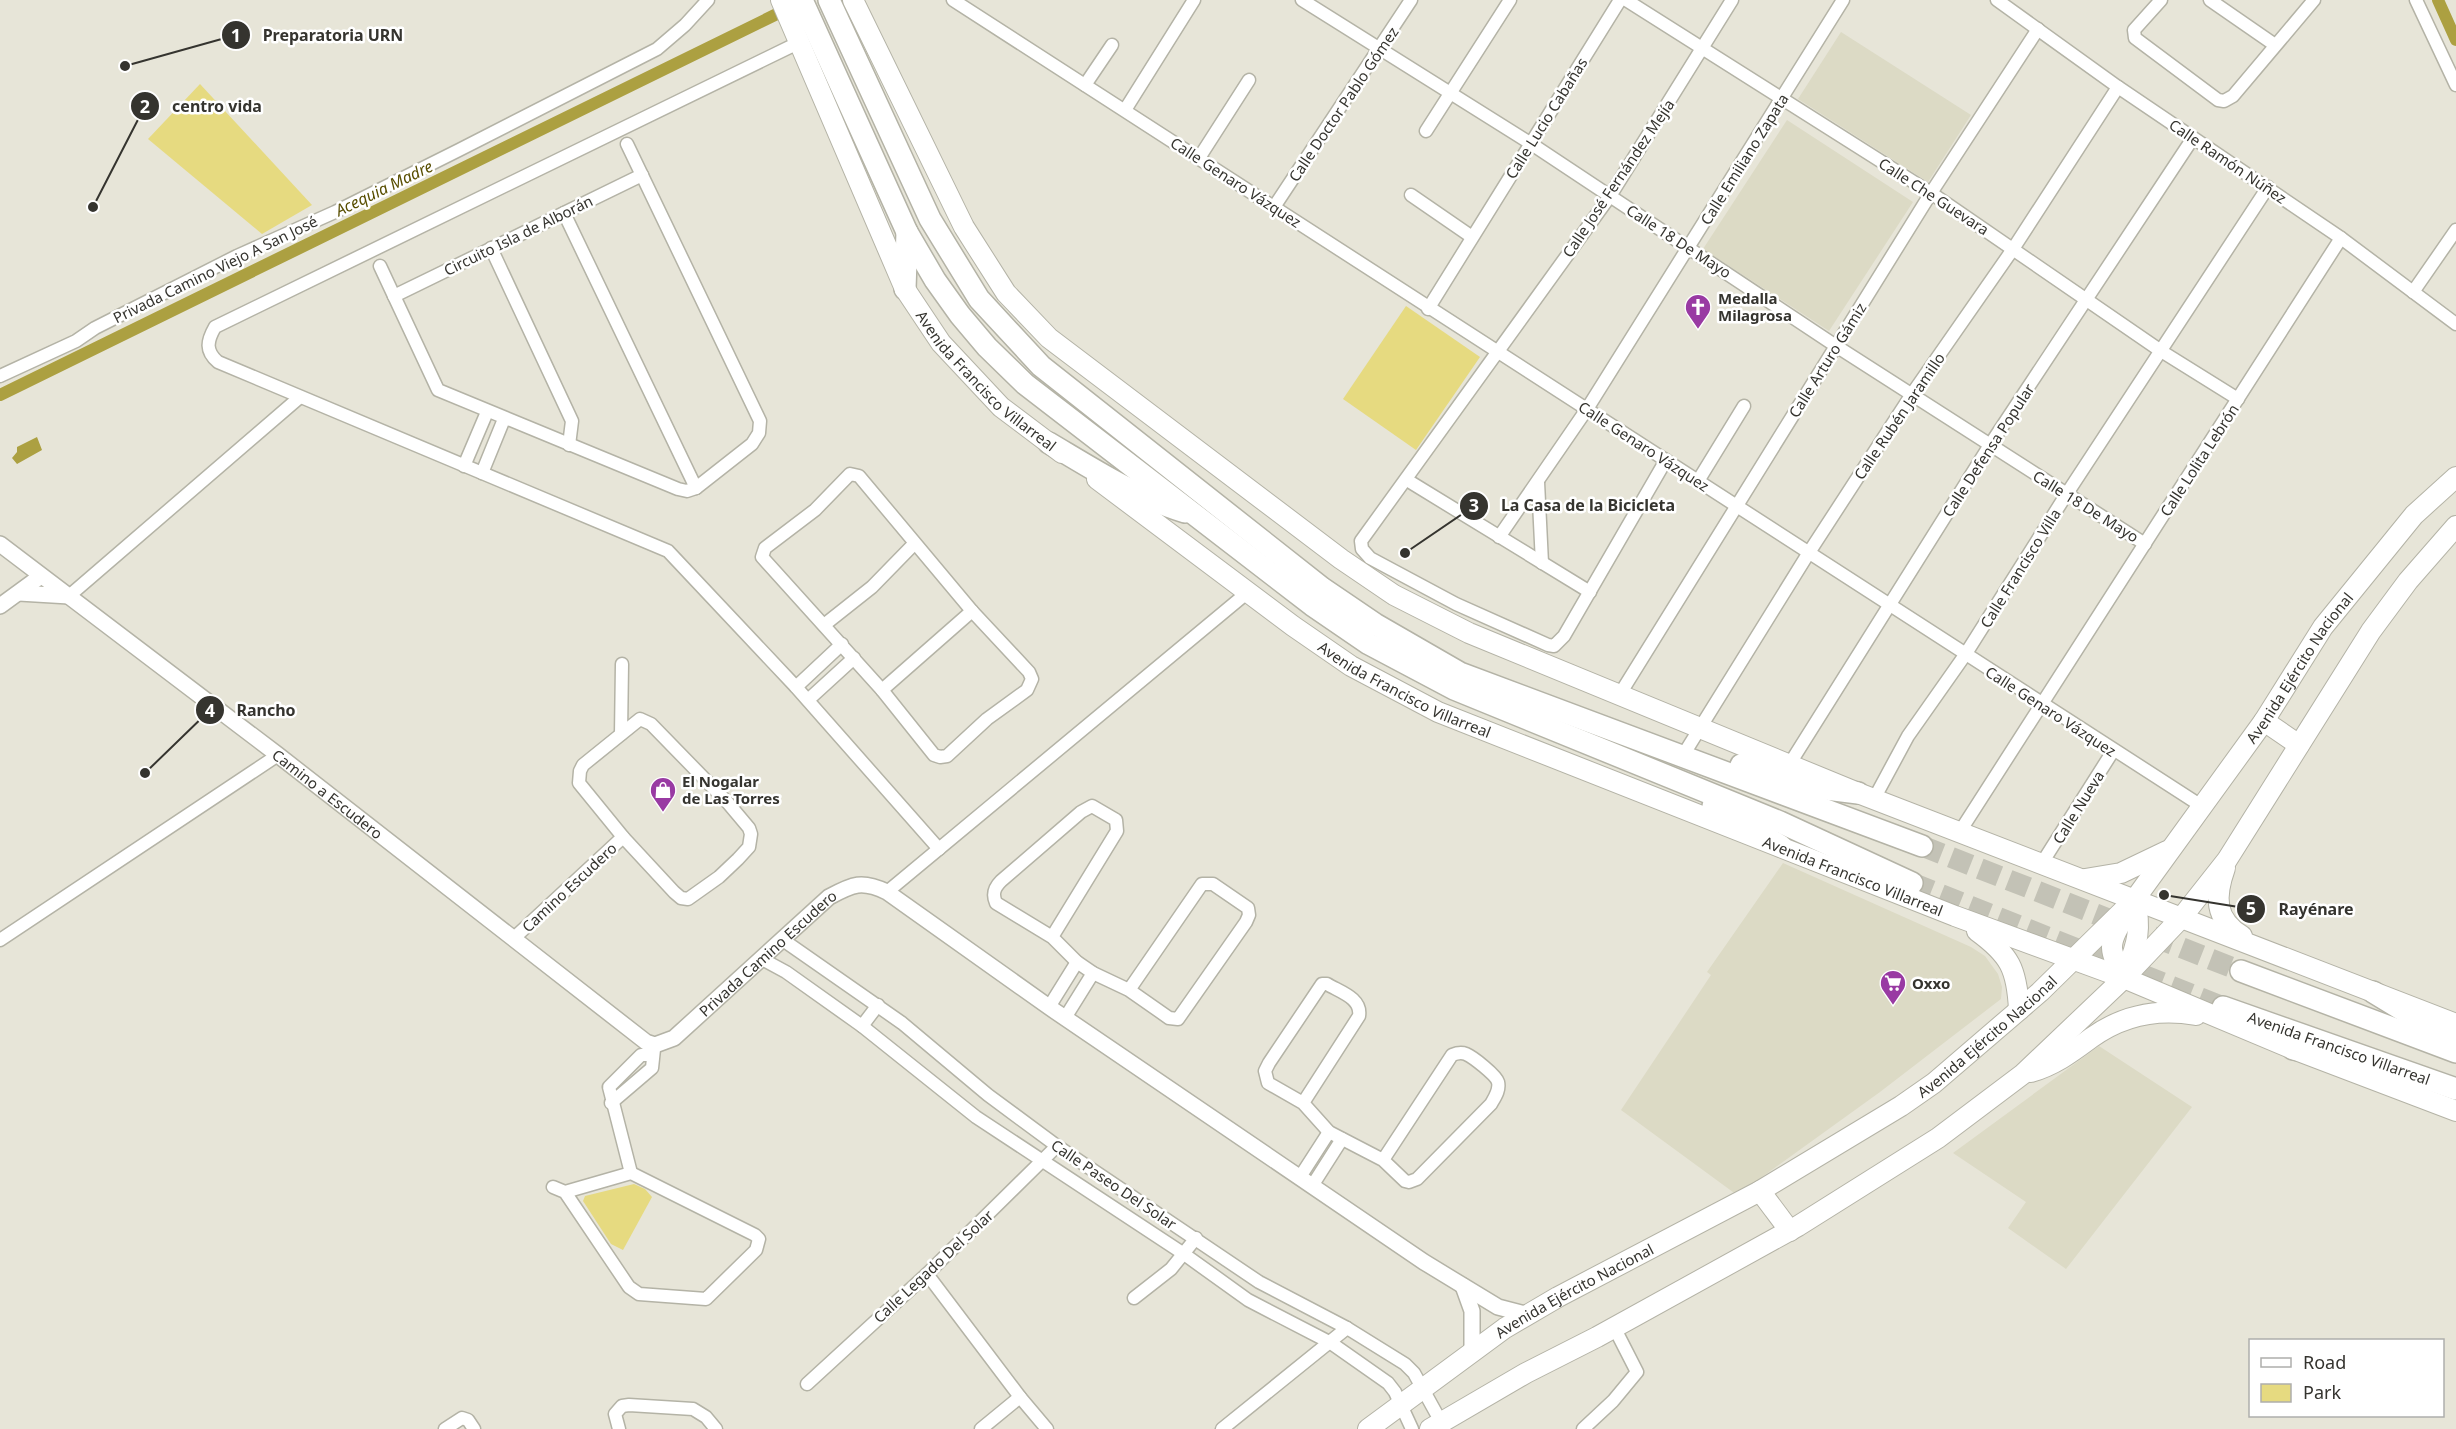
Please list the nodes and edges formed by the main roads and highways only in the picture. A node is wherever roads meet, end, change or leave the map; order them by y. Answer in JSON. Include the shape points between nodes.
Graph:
{"nodes":[{"id":1,"x":781,"y":0,"type":"edge"},
{"id":2,"x":802,"y":0,"type":"edge"},
{"id":3,"x":829,"y":0,"type":"edge"},
{"id":4,"x":853,"y":0,"type":"edge"},
{"id":5,"x":907,"y":232,"type":"junction"},
{"id":6,"x":905,"y":289,"type":"junction"},
{"id":7,"x":1049,"y":443,"type":"junction"},
{"id":8,"x":2456,"y":477,"type":"edge"},
{"id":9,"x":1200,"y":516,"type":"junction"},
{"id":10,"x":2456,"y":526,"type":"edge"},
{"id":11,"x":2264,"y":721,"type":"junction"},
{"id":12,"x":1593,"y":722,"type":"junction"},
{"id":13,"x":2299,"y":745,"type":"junction"},
{"id":14,"x":1614,"y":755,"type":"junction"},
{"id":15,"x":1866,"y":796,"type":"junction"},
{"id":16,"x":1799,"y":800,"type":"junction"},
{"id":17,"x":1780,"y":822,"type":"junction"},
{"id":18,"x":1781,"y":846,"type":"junction"},
{"id":19,"x":1922,"y":846,"type":"tunnel mouth"},
{"id":20,"x":2172,"y":848,"type":"junction"},
{"id":21,"x":2227,"y":860,"type":"junction"},
{"id":22,"x":1820,"y":863,"type":"junction"},
{"id":23,"x":2083,"y":879,"type":"junction"},
{"id":24,"x":1912,"y":883,"type":"tunnel mouth"},
{"id":25,"x":2135,"y":899,"type":"junction"},
{"id":26,"x":1955,"y":916,"type":"junction"},
{"id":27,"x":2182,"y":917,"type":"junction"},
{"id":28,"x":2257,"y":946,"type":"junction"},
{"id":29,"x":2074,"y":960,"type":"junction"},
{"id":30,"x":2241,"y":971,"type":"tunnel mouth"},
{"id":31,"x":2124,"y":978,"type":"junction"},
{"id":32,"x":2373,"y":992,"type":"junction"},
{"id":33,"x":2019,"y":1010,"type":"junction"},
{"id":34,"x":2225,"y":1013,"type":"junction"},
{"id":35,"x":2456,"y":1024,"type":"edge"},
{"id":36,"x":2456,"y":1043,"type":"edge"},
{"id":37,"x":2293,"y":1049,"type":"junction"},
{"id":38,"x":2456,"y":1052,"type":"edge"},
{"id":39,"x":2023,"y":1074,"type":"junction"},
{"id":40,"x":2456,"y":1090,"type":"edge"},
{"id":41,"x":2456,"y":1111,"type":"edge"},
{"id":42,"x":1760,"y":1191,"type":"junction"},
{"id":43,"x":1790,"y":1231,"type":"junction"},
{"id":44,"x":1436,"y":1426,"type":"edge"},
{"id":45,"x":1368,"y":1429,"type":"edge"}],
"edges":[{"from":1,"to":6,"type":"main road","name":"Avenida Francisco Villarreal"},
{"from":2,"to":5,"type":"highway","name":"Avenida Francisco Villarreal"},
{"from":3,"to":12,"type":"highway","via":[[950,255],[979,299],[1041,366],[1322,588],[1375,624],[1460,673]]},
{"from":4,"to":15,"type":"main road","via":[[964,227],[1006,292],[1048,338],[1394,595],[1469,633]]},
{"from":5,"to":6,"type":"highway"},
{"from":5,"to":9,"type":"highway","name":"Avenida Francisco Villarreal","via":[[935,280],[987,347],[1025,384]]},
{"from":6,"to":7,"type":"main road","name":"Avenida Francisco Villarreal","via":[[941,343],[1001,407]]},
{"from":7,"to":9,"type":"highway","via":[[1148,499]]},
{"from":7,"to":18,"type":"main road","name":"Avenida Francisco Villarreal","via":[[1352,666],[1438,712]]},
{"from":8,"to":11,"type":"main road","name":"Avenida Ejército Nacional","via":[[2414,515],[2330,618]]},
{"from":9,"to":14,"type":"highway","name":"Avenida Francisco Villarreal","via":[[1368,644],[1454,689]]},
{"from":10,"to":13,"type":"main road","via":[[2408,581],[2371,632]]},
{"from":11,"to":13,"type":"main road"},
{"from":11,"to":20,"type":"main road","name":"Avenida Ejército Nacional"},
{"from":12,"to":15,"type":"highway","via":[[1794,781]]},
{"from":12,"to":16,"type":"highway"},
{"from":13,"to":21,"type":"main road"},
{"from":14,"to":17,"type":"highway","name":"Avenida Francisco Villarreal"},
{"from":14,"to":18,"type":"highway"},
{"from":15,"to":16,"type":"main road"},
{"from":15,"to":23,"type":"main road"},
{"from":16,"to":17,"type":"main road","via":[[1789,806]]},
{"from":16,"to":19,"type":"highway"},
{"from":17,"to":22,"type":"main road","via":[[1791,843]]},
{"from":17,"to":24,"type":"highway","name":"Avenida Francisco Villarreal"},
{"from":18,"to":22,"type":"main road","name":"Avenida Francisco Villarreal"},
{"from":20,"to":23,"type":"main road","via":[[2121,873]]},
{"from":20,"to":25,"type":"main road","name":"Avenida Ejército Nacional"},
{"from":21,"to":27,"type":"main road"},
{"from":21,"to":28,"type":"main road","via":[[2219,886],[2219,908],[2231,929]]},
{"from":22,"to":26,"type":"main road","name":"Avenida Francisco Villarreal"},
{"from":23,"to":25,"type":"main road"},
{"from":25,"to":27,"type":"main road"},
{"from":25,"to":29,"type":"main road","name":"Avenida Ejército Nacional"},
{"from":25,"to":31,"type":"main road","via":[[2140,921],[2137,945]]},
{"from":26,"to":29,"type":"main road","name":"Avenida Francisco Villarreal"},
{"from":26,"to":33,"type":"main road","via":[[2008,959],[2016,978]]},
{"from":27,"to":28,"type":"main road"},
{"from":27,"to":31,"type":"main road"},
{"from":28,"to":32,"type":"main road"},
{"from":29,"to":31,"type":"main road","name":"Avenida Francisco Villarreal"},
{"from":29,"to":33,"type":"main road","name":"Avenida Ejército Nacional"},
{"from":30,"to":38,"type":"highway"},
{"from":31,"to":34,"type":"main road","name":"Avenida Francisco Villarreal"},
{"from":31,"to":39,"type":"main road"},
{"from":32,"to":35,"type":"main road"},
{"from":32,"to":36,"type":"highway"},
{"from":33,"to":42,"type":"main road","name":"Avenida Ejército Nacional","via":[[1934,1083]]},
{"from":34,"to":37,"type":"main road","name":"Avenida Francisco Villarreal"},
{"from":34,"to":39,"type":"main road","via":[[2160,1012],[2125,1018],[2059,1061]]},
{"from":34,"to":40,"type":"highway","name":"Avenida Francisco Villarreal"},
{"from":37,"to":40,"type":"highway"},
{"from":37,"to":41,"type":"main road","name":"Avenida Francisco Villarreal"},
{"from":39,"to":43,"type":"main road","via":[[1938,1138]]},
{"from":42,"to":43,"type":"main road"},
{"from":42,"to":45,"type":"main road","name":"Avenida Ejército Nacional","via":[[1529,1314]]},
{"from":43,"to":44,"type":"main road"}]}
